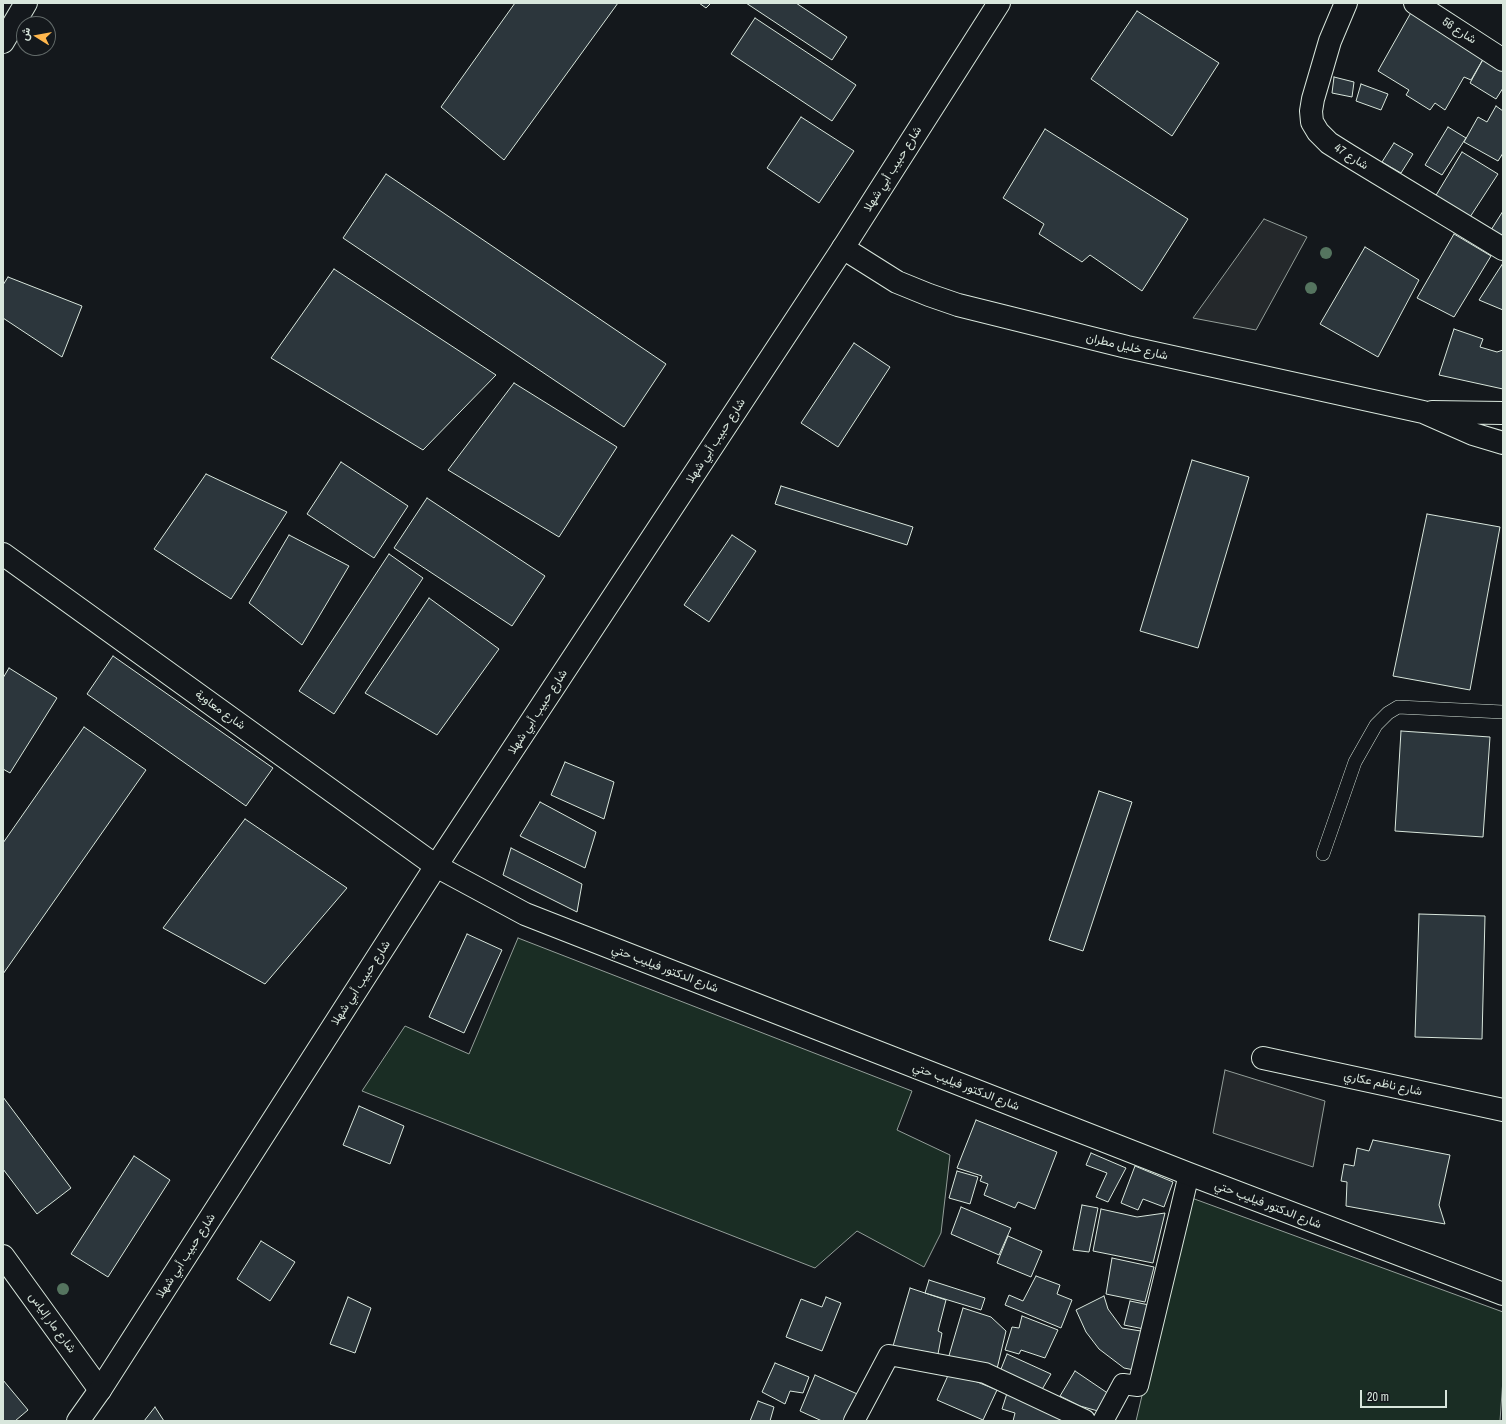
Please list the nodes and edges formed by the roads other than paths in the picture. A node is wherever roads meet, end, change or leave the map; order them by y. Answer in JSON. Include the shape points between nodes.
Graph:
{"nodes":[{"id":1,"x":26,"y":3,"type":"edge"},
{"id":2,"x":999,"y":3,"type":"edge"},
{"id":3,"x":1346,"y":3,"type":"edge"},
{"id":4,"x":1415,"y":3,"type":"edge"},
{"id":5,"x":3,"y":42,"type":"edge"},
{"id":6,"x":1503,"y":60,"type":"edge"},
{"id":7,"x":843,"y":248,"type":"junction"},
{"id":8,"x":1503,"y":249,"type":"edge"},
{"id":9,"x":1422,"y":412,"type":"junction"},
{"id":10,"x":1503,"y":414,"type":"edge"},
{"id":11,"x":1503,"y":443,"type":"edge"},
{"id":12,"x":3,"y":554,"type":"edge"},
{"id":13,"x":1503,"y":712,"type":"edge"},
{"id":14,"x":1323,"y":854,"type":"dead end"},
{"id":15,"x":436,"y":866,"type":"junction"},
{"id":16,"x":1263,"y":1058,"type":"dead end"},
{"id":17,"x":1503,"y":1110,"type":"edge"},
{"id":18,"x":1189,"y":1174,"type":"junction"},
{"id":19,"x":3,"y":1256,"type":"edge"},
{"id":20,"x":1503,"y":1294,"type":"edge"},
{"id":21,"x":100,"y":1390,"type":"junction"},
{"id":22,"x":78,"y":1421,"type":"edge"},
{"id":23,"x":854,"y":1421,"type":"edge"},
{"id":24,"x":1090,"y":1421,"type":"edge"}],
"edges":[{"from":1,"to":5,"type":"street"},
{"from":2,"to":7,"type":"street","name":"شارع حبيب أبي شهلا"},
{"from":3,"to":8,"type":"street","name":"شارع 47","via":[[1330,41],[1313,99],[1312,122],[1318,132],[1329,143],[1365,166]]},
{"from":4,"to":6,"type":"street","name":"شارع 56"},
{"from":7,"to":9,"type":"street","name":"شارع خليل مطران","via":[[897,282],[964,307],[1127,347]]},
{"from":7,"to":15,"type":"street","name":"شارع حبيب أبي شهلا"},
{"from":9,"to":10,"type":"street","name":"شارع خليل مطران"},
{"from":9,"to":11,"type":"street","name":"شارع خليل مطران","via":[[1473,434]]},
{"from":12,"to":15,"type":"street","name":"شارع معاوية"},
{"from":13,"to":14,"type":"lane","via":[[1398,707],[1388,713],[1376,725],[1355,762]]},
{"from":15,"to":18,"type":"street","name":"شارع الدكتور فيليب حتي","via":[[525,914]]},
{"from":15,"to":21,"type":"street","name":"شارع حبيب أبي شهلا"},
{"from":16,"to":17,"type":"street","name":"شارع ناظم عكاري"},
{"from":18,"to":20,"type":"street","name":"شارع الدكتور فيليب حتي"},
{"from":18,"to":24,"type":"street","via":[[1138,1386],[1123,1384]]},
{"from":19,"to":21,"type":"street","name":"شارع مار إلياس"},
{"from":21,"to":22,"type":"street","name":"شارع حبيب أبي شهلا"},
{"from":23,"to":24,"type":"street","via":[[889,1355],[985,1373]]}]}
